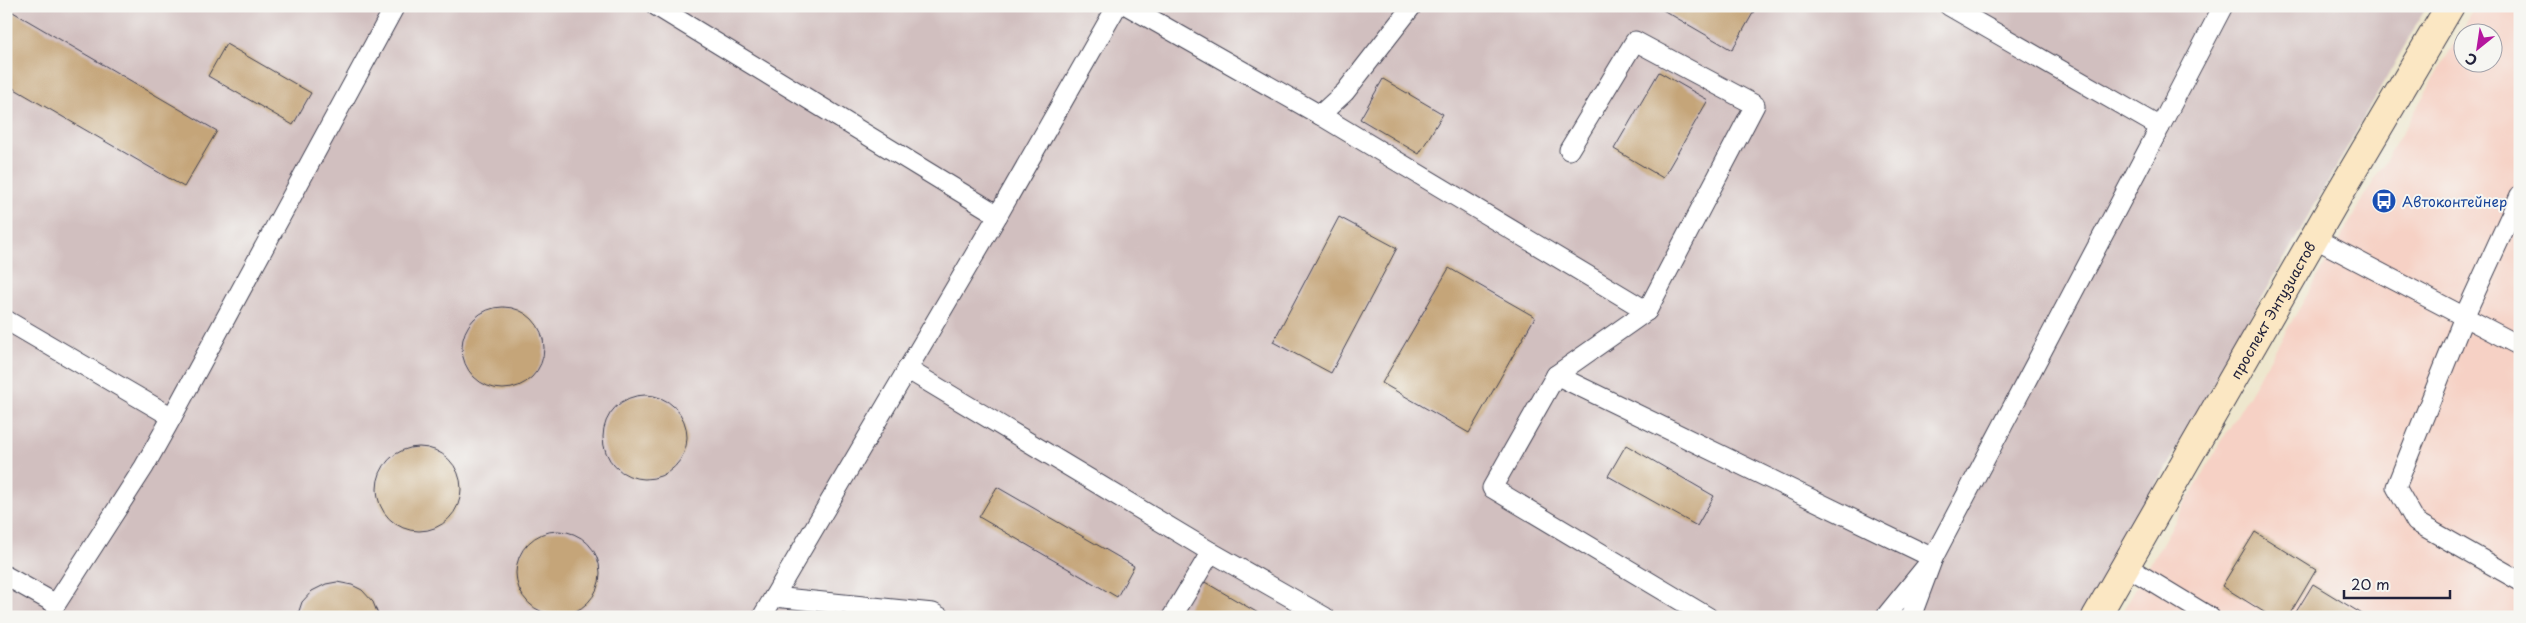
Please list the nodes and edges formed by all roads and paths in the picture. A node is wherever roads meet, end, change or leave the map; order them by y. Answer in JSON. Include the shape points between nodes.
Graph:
{"nodes":[{"id":1,"x":395,"y":6,"type":"edge"},
{"id":2,"x":656,"y":6,"type":"edge"},
{"id":3,"x":1117,"y":6,"type":"edge"},
{"id":4,"x":1128,"y":6,"type":"edge"},
{"id":5,"x":1412,"y":6,"type":"edge"},
{"id":6,"x":1950,"y":6,"type":"edge"},
{"id":7,"x":2223,"y":6,"type":"edge"},
{"id":8,"x":2450,"y":6,"type":"edge"},
{"id":9,"x":1320,"y":115,"type":"junction"},
{"id":10,"x":2160,"y":127,"type":"junction"},
{"id":11,"x":1569,"y":150,"type":"dead end"},
{"id":12,"x":2520,"y":195,"type":"edge"},
{"id":13,"x":998,"y":214,"type":"junction"},
{"id":14,"x":2314,"y":238,"type":"junction"},
{"id":15,"x":1647,"y":311,"type":"junction"},
{"id":16,"x":2464,"y":317,"type":"junction"},
{"id":17,"x":6,"y":320,"type":"edge"},
{"id":18,"x":2520,"y":346,"type":"edge"},
{"id":19,"x":907,"y":369,"type":"junction"},
{"id":20,"x":1556,"y":375,"type":"junction"},
{"id":21,"x":172,"y":417,"type":"junction"},
{"id":22,"x":1211,"y":552,"type":"junction"},
{"id":23,"x":1933,"y":558,"type":"junction"},
{"id":24,"x":2126,"y":566,"type":"junction"},
{"id":25,"x":6,"y":576,"type":"edge"},
{"id":26,"x":2520,"y":581,"type":"edge"},
{"id":27,"x":774,"y":596,"type":"junction"},
{"id":28,"x":762,"y":617,"type":"edge"},
{"id":29,"x":940,"y":617,"type":"edge"},
{"id":30,"x":1172,"y":617,"type":"edge"},
{"id":31,"x":1324,"y":617,"type":"edge"},
{"id":32,"x":1708,"y":617,"type":"edge"},
{"id":33,"x":1885,"y":617,"type":"edge"},
{"id":34,"x":1911,"y":617,"type":"edge"},
{"id":35,"x":2096,"y":617,"type":"edge"},
{"id":36,"x":2210,"y":617,"type":"edge"}],
"edges":[{"from":1,"to":21,"type":"lane"},
{"from":2,"to":13,"type":"lane"},
{"from":3,"to":13,"type":"lane"},
{"from":4,"to":9,"type":"lane"},
{"from":5,"to":9,"type":"lane","via":[[1346,92]]},
{"from":6,"to":10,"type":"lane"},
{"from":7,"to":10,"type":"lane"},
{"from":8,"to":14,"type":"street","name":"проспект Энтузиастов"},
{"from":9,"to":15,"type":"lane"},
{"from":10,"to":23,"type":"lane"},
{"from":11,"to":15,"type":"lane","via":[[1635,41],[1755,105]]},
{"from":12,"to":16,"type":"lane"},
{"from":13,"to":19,"type":"lane"},
{"from":14,"to":16,"type":"lane"},
{"from":14,"to":24,"type":"street","name":"проспект Энтузиастов"},
{"from":15,"to":20,"type":"lane"},
{"from":16,"to":18,"type":"lane"},
{"from":16,"to":26,"type":"lane","via":[[2396,487],[2416,522]]},
{"from":17,"to":21,"type":"lane"},
{"from":19,"to":22,"type":"lane"},
{"from":19,"to":27,"type":"lane"},
{"from":20,"to":23,"type":"lane"},
{"from":20,"to":32,"type":"lane","via":[[1492,488]]},
{"from":21,"to":25,"type":"lane","via":[[144,467],[56,604]]},
{"from":22,"to":30,"type":"lane"},
{"from":22,"to":31,"type":"lane"},
{"from":23,"to":33,"type":"lane"},
{"from":23,"to":34,"type":"lane"},
{"from":24,"to":35,"type":"street","name":"проспект Энтузиастов"},
{"from":24,"to":36,"type":"lane"},
{"from":27,"to":28,"type":"lane"},
{"from":27,"to":29,"type":"lane","via":[[933,613]]}]}
